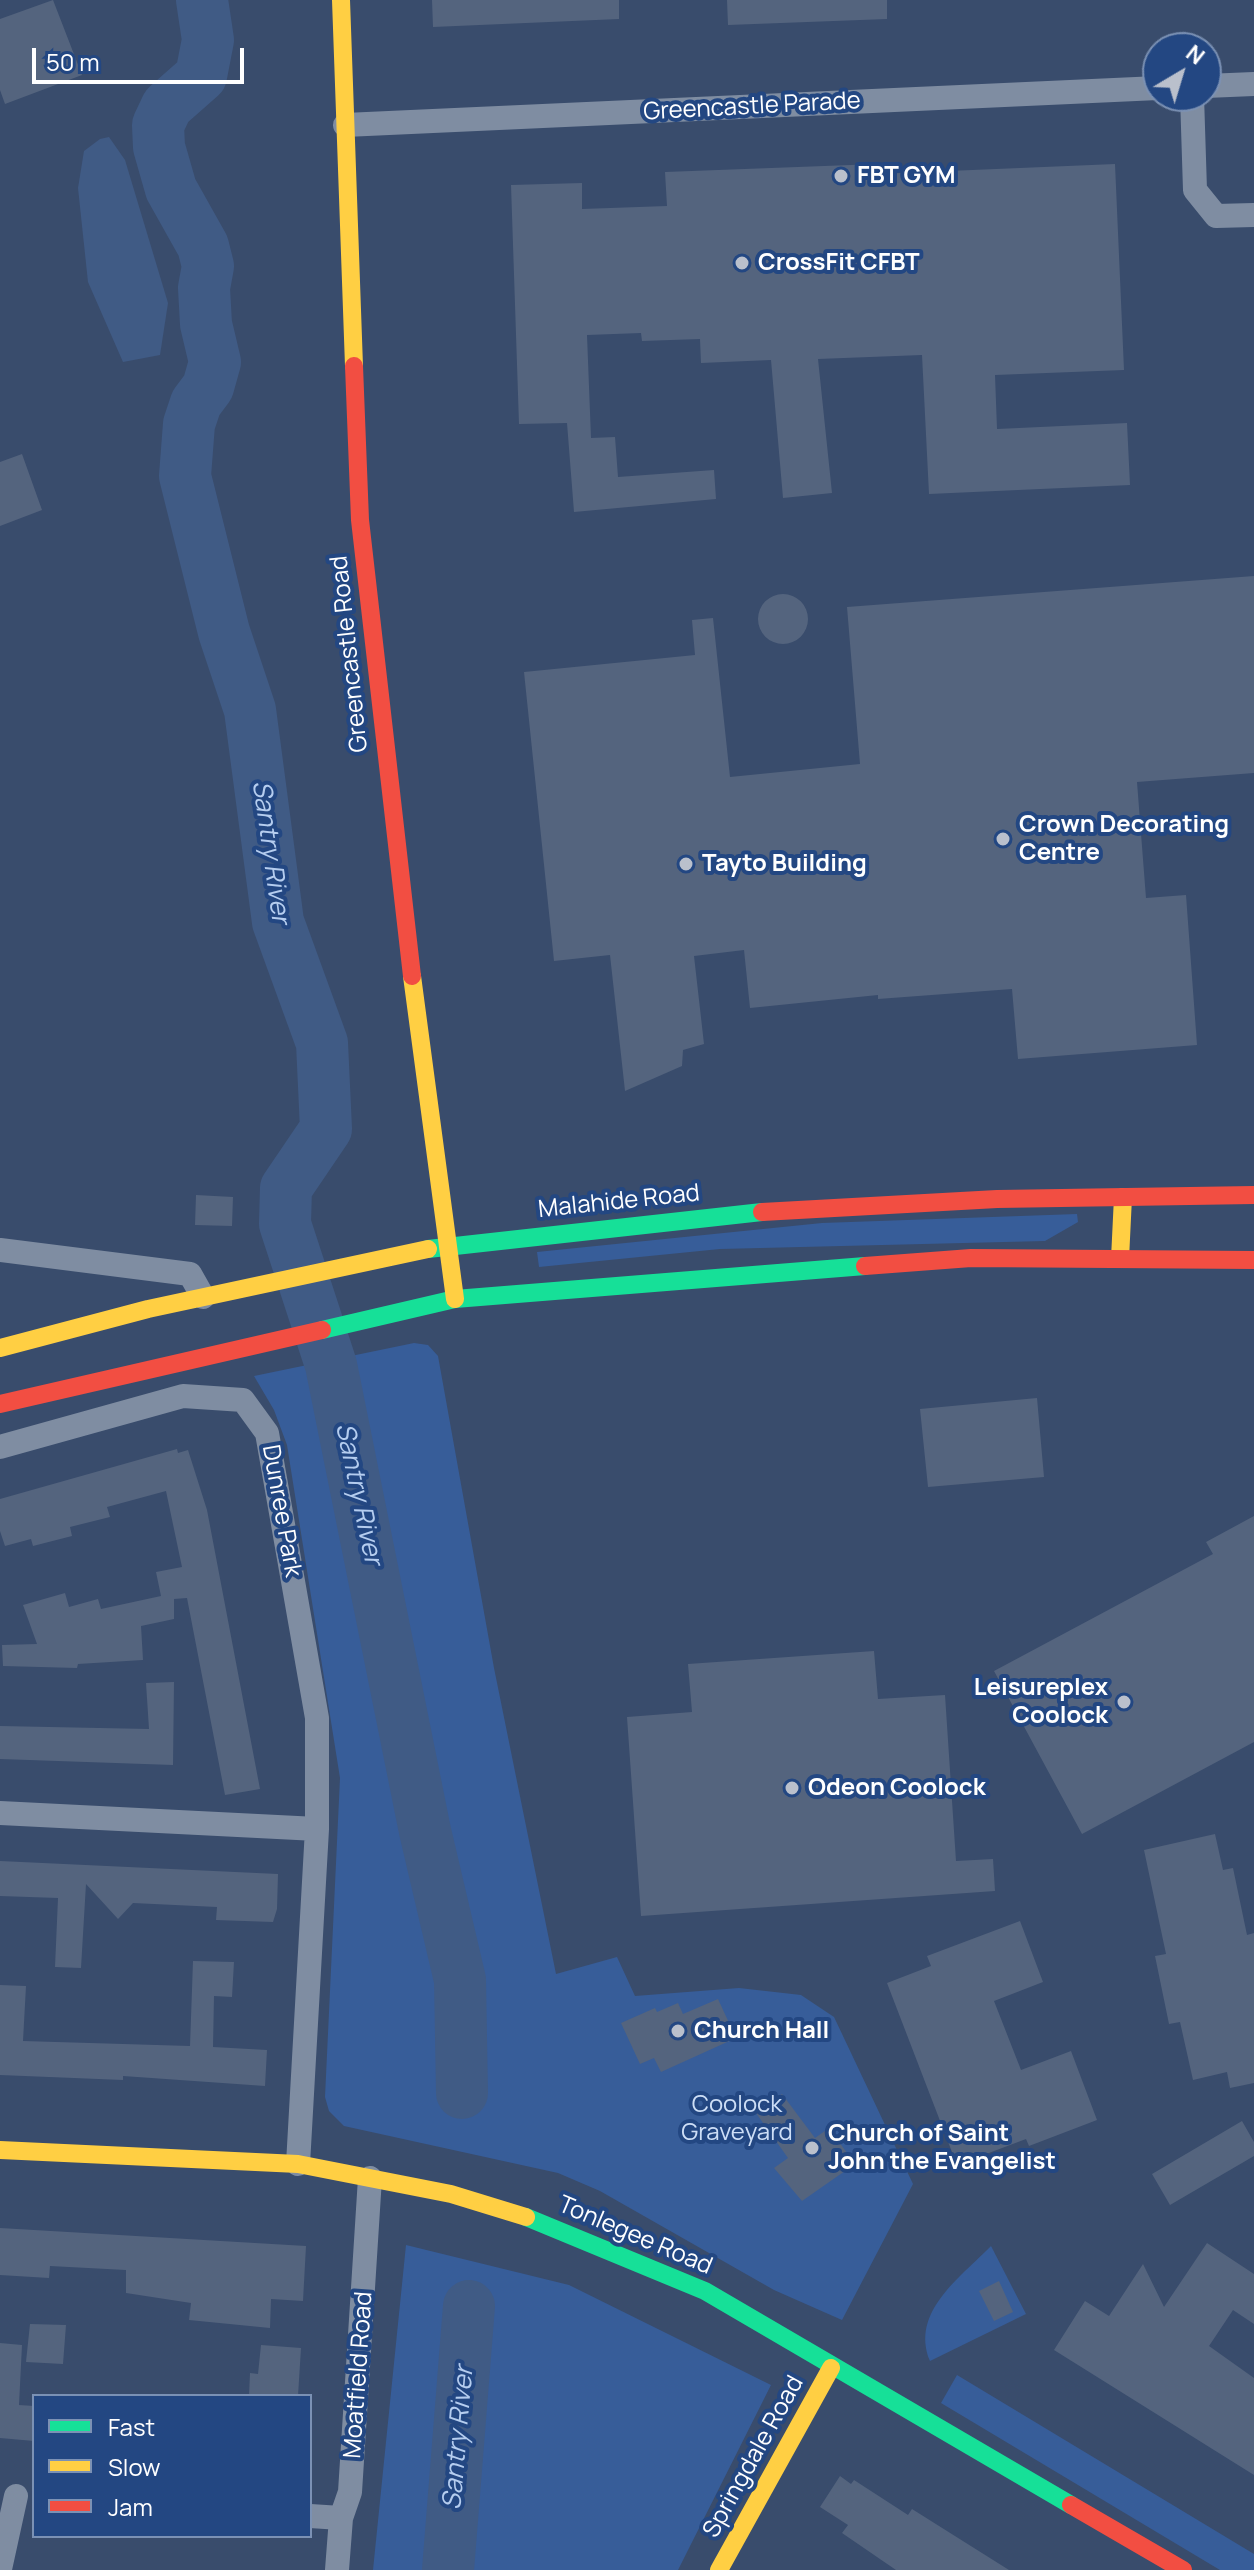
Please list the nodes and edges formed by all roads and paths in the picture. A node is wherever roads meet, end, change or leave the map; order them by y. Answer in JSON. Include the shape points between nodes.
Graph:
{"nodes":[{"id":1,"x":341,"y":0,"type":"edge"},
{"id":2,"x":1254,"y":84,"type":"edge"},
{"id":3,"x":1222,"y":85,"type":"edge"},
{"id":4,"x":1142,"y":89,"type":"edge"},
{"id":5,"x":1193,"y":112,"type":"edge"},
{"id":6,"x":345,"y":125,"type":"junction"},
{"id":7,"x":1254,"y":215,"type":"edge"},
{"id":8,"x":1254,"y":1195,"type":"edge"},
{"id":9,"x":1123,"y":1197,"type":"junction"},
{"id":10,"x":449,"y":1244,"type":"junction"},
{"id":11,"x":0,"y":1250,"type":"edge"},
{"id":12,"x":1120,"y":1259,"type":"junction"},
{"id":13,"x":1254,"y":1260,"type":"edge"},
{"id":14,"x":203,"y":1297,"type":"junction"},
{"id":15,"x":455,"y":1299,"type":"junction"},
{"id":16,"x":0,"y":1348,"type":"edge"},
{"id":17,"x":0,"y":1404,"type":"edge"},
{"id":18,"x":0,"y":1447,"type":"edge"},
{"id":19,"x":0,"y":1813,"type":"edge"},
{"id":20,"x":317,"y":1829,"type":"junction"},
{"id":21,"x":0,"y":2150,"type":"edge"},
{"id":22,"x":298,"y":2164,"type":"junction"},
{"id":23,"x":370,"y":2178,"type":"junction"},
{"id":24,"x":831,"y":2368,"type":"junction"},
{"id":25,"x":17,"y":2496,"type":"edge"},
{"id":26,"x":312,"y":2516,"type":"edge"},
{"id":27,"x":341,"y":2518,"type":"junction"},
{"id":28,"x":0,"y":2569,"type":"edge"},
{"id":29,"x":337,"y":2570,"type":"edge"},
{"id":30,"x":719,"y":2570,"type":"edge"},
{"id":31,"x":1183,"y":2570,"type":"edge"}],
"edges":[{"from":1,"to":6,"type":"main road","name":"Greencastle Road"},
{"from":2,"to":3,"type":"street"},
{"from":4,"to":6,"type":"street","name":"Greencastle Parade"},
{"from":5,"to":7,"type":"street","via":[[1195,190],[1216,216]]},
{"from":6,"to":10,"type":"main road","name":"Greencastle Road","via":[[360,520],[394,837]]},
{"from":8,"to":9,"type":"main road","name":"Malahide Road"},
{"from":9,"to":10,"type":"main road","name":"Malahide Road","via":[[738,1213]]},
{"from":9,"to":12,"type":"main road"},
{"from":10,"to":14,"type":"main road","name":"Malahide Road"},
{"from":10,"to":15,"type":"main road","name":"Greencastle Road"},
{"from":11,"to":14,"type":"street","via":[[190,1274]]},
{"from":12,"to":13,"type":"main road"},
{"from":12,"to":15,"type":"main road","via":[[971,1258]]},
{"from":14,"to":16,"type":"main road","name":"Malahide Road"},
{"from":15,"to":17,"type":"main road"},
{"from":18,"to":20,"type":"street","name":"Dunree Park","via":[[183,1396],[243,1400],[267,1433],[286,1537],[317,1718]]},
{"from":19,"to":20,"type":"street"},
{"from":20,"to":22,"type":"street","name":"Dunree Park"},
{"from":21,"to":22,"type":"main road","name":"Tonlegee Road"},
{"from":22,"to":23,"type":"main road","name":"Tonlegee Road"},
{"from":23,"to":24,"type":"main road","name":"Tonlegee Road","via":[[495,2207],[631,2258],[705,2291]]},
{"from":23,"to":27,"type":"street","name":"Moatfield Road","via":[[350,2492]]},
{"from":24,"to":30,"type":"main road","name":"Springdale Road"},
{"from":24,"to":31,"type":"main road","name":"Tonlegee Road"},
{"from":25,"to":28,"type":"street"},
{"from":26,"to":27,"type":"street"},
{"from":27,"to":29,"type":"street","name":"Moatfield Road"}]}
